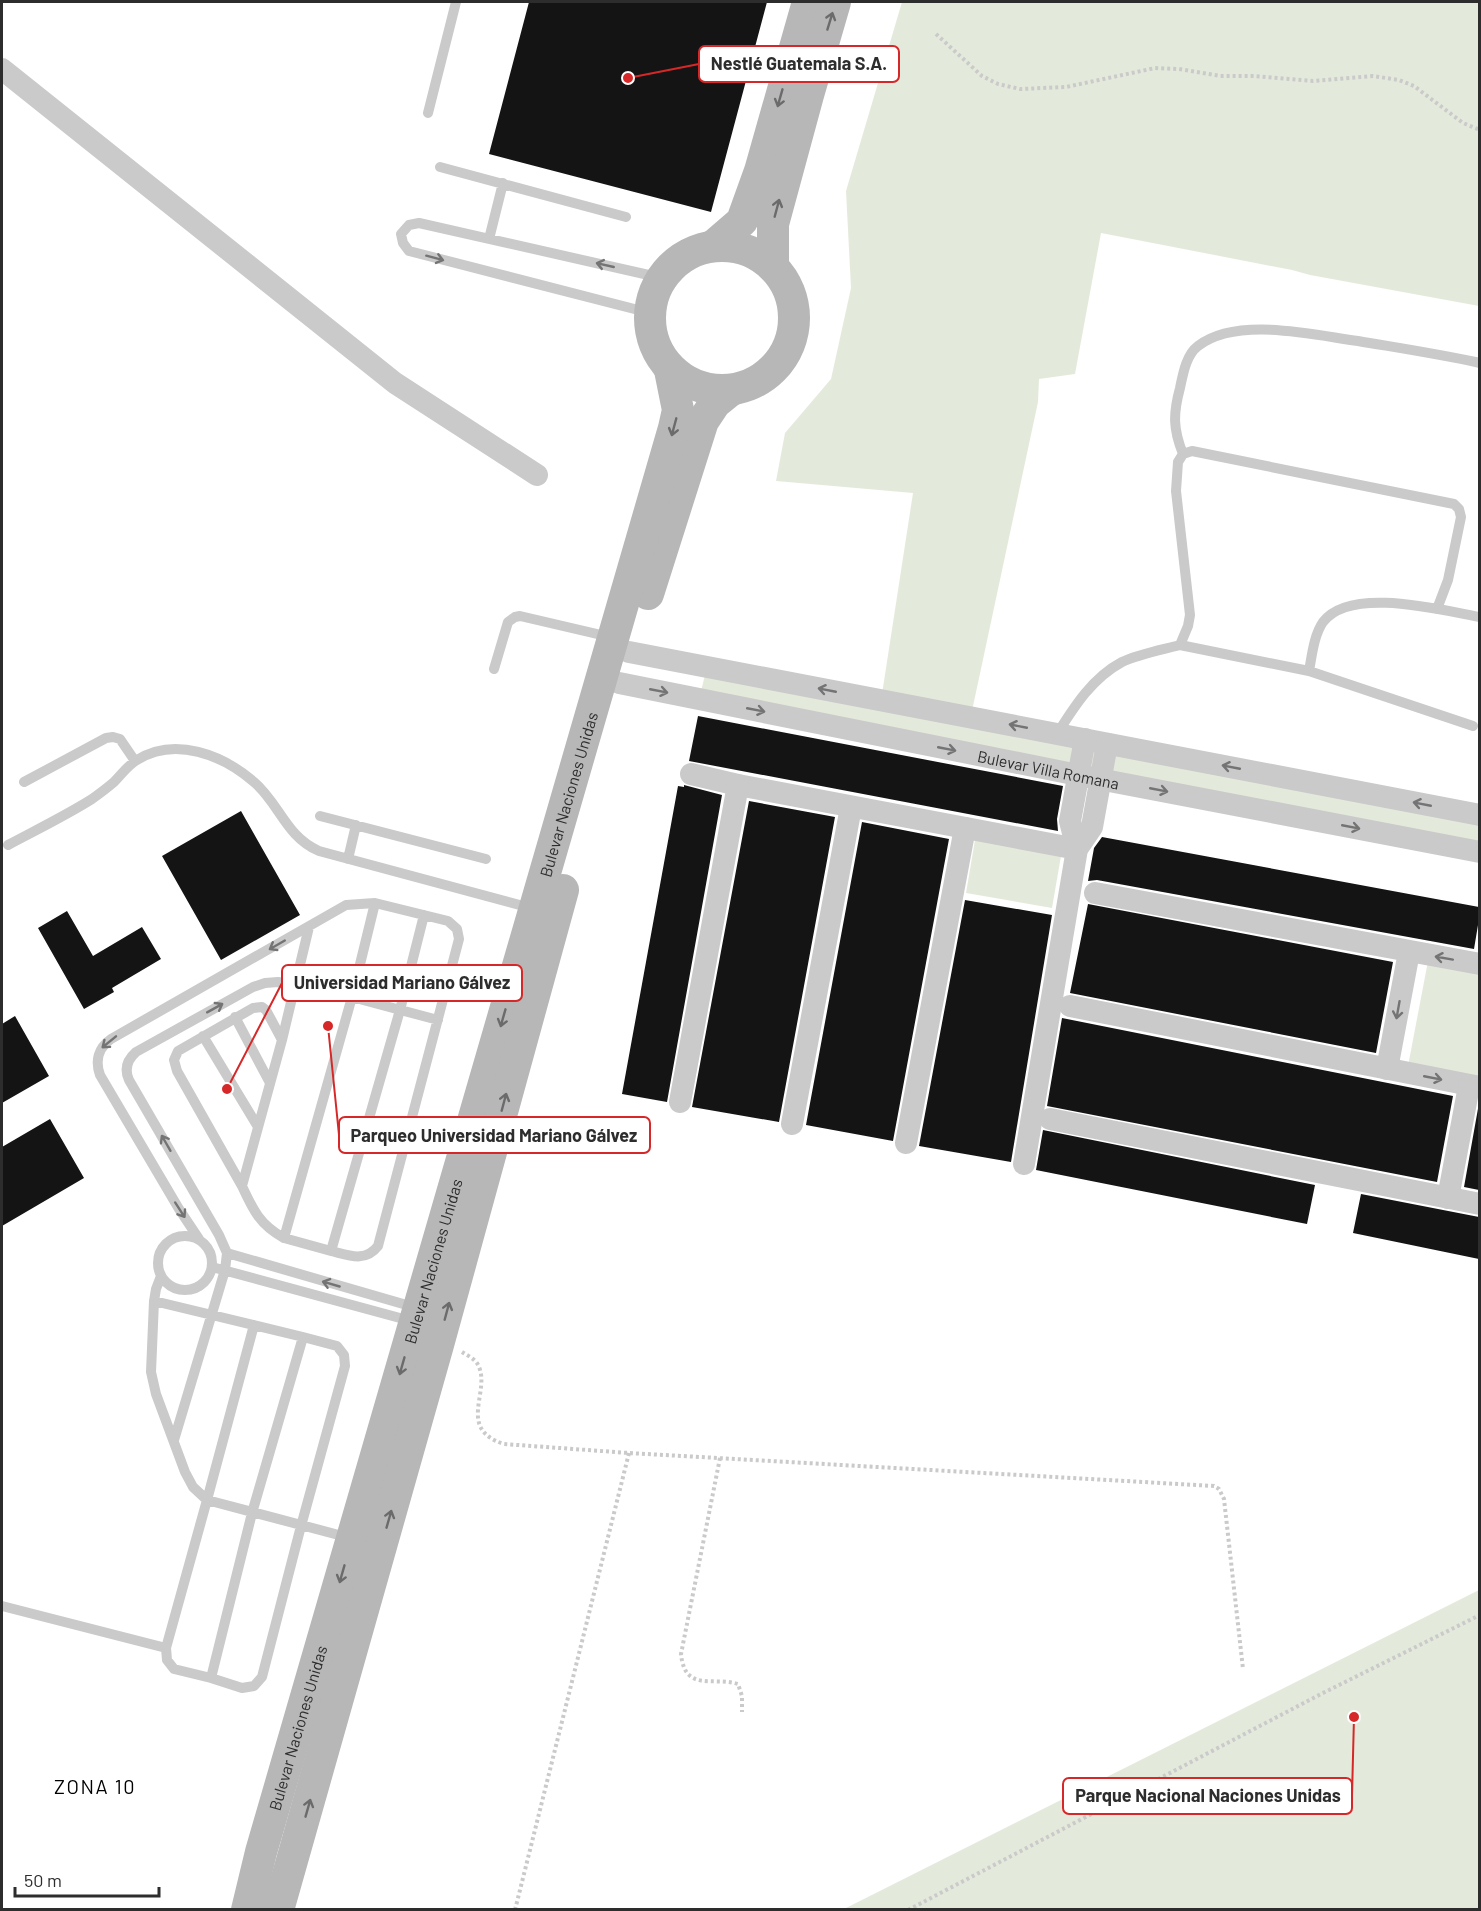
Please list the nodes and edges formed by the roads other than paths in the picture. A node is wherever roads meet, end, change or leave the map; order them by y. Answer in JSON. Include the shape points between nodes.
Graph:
{"nodes":[{"id":1,"x":456,"y":2,"type":"edge"},
{"id":2,"x":807,"y":2,"type":"edge"},
{"id":3,"x":836,"y":2,"type":"edge"},
{"id":4,"x":2,"y":69,"type":"edge"},
{"id":5,"x":428,"y":113,"type":"dead end"},
{"id":6,"x":440,"y":167,"type":"dead end"},
{"id":7,"x":503,"y":183,"type":"junction"},
{"id":8,"x":626,"y":217,"type":"dead end"},
{"id":9,"x":489,"y":239,"type":"junction"},
{"id":10,"x":713,"y":246,"type":"junction"},
{"id":11,"x":773,"y":266,"type":"junction"},
{"id":12,"x":662,"y":278,"type":"junction"},
{"id":13,"x":650,"y":314,"type":"junction"},
{"id":14,"x":1479,"y":363,"type":"edge"},
{"id":15,"x":670,"y":370,"type":"junction"},
{"id":16,"x":731,"y":390,"type":"junction"},
{"id":17,"x":1183,"y":454,"type":"junction"},
{"id":18,"x":537,"y":476,"type":"dead end"},
{"id":19,"x":1437,"y":609,"type":"junction"},
{"id":20,"x":1479,"y":617,"type":"edge"},
{"id":21,"x":621,"y":645,"type":"junction"},
{"id":22,"x":1180,"y":645,"type":"junction"},
{"id":23,"x":494,"y":669,"type":"dead end"},
{"id":24,"x":1309,"y":671,"type":"junction"},
{"id":25,"x":619,"y":683,"type":"junction"},
{"id":26,"x":1473,"y":726,"type":"dead end"},
{"id":27,"x":1057,"y":734,"type":"junction"},
{"id":28,"x":1084,"y":739,"type":"junction"},
{"id":29,"x":1107,"y":744,"type":"junction"},
{"id":30,"x":135,"y":761,"type":"junction"},
{"id":31,"x":691,"y":774,"type":"dead end"},
{"id":32,"x":1078,"y":775,"type":"junction"},
{"id":33,"x":1102,"y":779,"type":"junction"},
{"id":34,"x":24,"y":782,"type":"dead end"},
{"id":35,"x":738,"y":785,"type":"junction"},
{"id":36,"x":851,"y":807,"type":"junction"},
{"id":37,"x":1479,"y":815,"type":"edge"},
{"id":38,"x":320,"y":816,"type":"dead end"},
{"id":39,"x":356,"y":825,"type":"junction"},
{"id":40,"x":965,"y":828,"type":"junction"},
{"id":41,"x":8,"y":845,"type":"dead end"},
{"id":42,"x":1077,"y":849,"type":"junction"},
{"id":43,"x":1479,"y":852,"type":"edge"},
{"id":44,"x":348,"y":859,"type":"junction"},
{"id":45,"x":486,"y":859,"type":"dead end"},
{"id":46,"x":1095,"y":893,"type":"dead end"},
{"id":47,"x":375,"y":903,"type":"junction"},
{"id":48,"x":535,"y":909,"type":"junction"},
{"id":49,"x":424,"y":915,"type":"junction"},
{"id":50,"x":309,"y":927,"type":"junction"},
{"id":51,"x":1409,"y":952,"type":"junction"},
{"id":52,"x":1479,"y":964,"type":"edge"},
{"id":53,"x":296,"y":985,"type":"junction"},
{"id":54,"x":352,"y":997,"type":"junction"},
{"id":55,"x":1070,"y":1006,"type":"dead end"},
{"id":56,"x":400,"y":1010,"type":"junction"},
{"id":57,"x":236,"y":1017,"type":"junction"},
{"id":58,"x":438,"y":1020,"type":"junction"},
{"id":59,"x":203,"y":1036,"type":"junction"},
{"id":60,"x":282,"y":1040,"type":"junction"},
{"id":61,"x":1388,"y":1069,"type":"junction"},
{"id":62,"x":270,"y":1083,"type":"junction"},
{"id":63,"x":1474,"y":1086,"type":"edge"},
{"id":64,"x":680,"y":1102,"type":"dead end"},
{"id":65,"x":1050,"y":1119,"type":"dead end"},
{"id":66,"x":792,"y":1125,"type":"dead end"},
{"id":67,"x":258,"y":1128,"type":"junction"},
{"id":68,"x":906,"y":1143,"type":"dead end"},
{"id":69,"x":1024,"y":1164,"type":"dead end"},
{"id":70,"x":242,"y":1186,"type":"junction"},
{"id":71,"x":1448,"y":1197,"type":"junction"},
{"id":72,"x":1479,"y":1204,"type":"edge"},
{"id":73,"x":284,"y":1238,"type":"junction"},
{"id":74,"x":199,"y":1239,"type":"junction"},
{"id":75,"x":331,"y":1251,"type":"junction"},
{"id":76,"x":227,"y":1253,"type":"junction"},
{"id":77,"x":212,"y":1267,"type":"junction"},
{"id":78,"x":225,"y":1270,"type":"junction"},
{"id":79,"x":161,"y":1276,"type":"junction"},
{"id":80,"x":154,"y":1301,"type":"junction"},
{"id":81,"x":212,"y":1315,"type":"junction"},
{"id":82,"x":417,"y":1316,"type":"junction"},
{"id":83,"x":254,"y":1325,"type":"junction"},
{"id":84,"x":303,"y":1337,"type":"junction"},
{"id":85,"x":174,"y":1440,"type":"junction"},
{"id":86,"x":207,"y":1500,"type":"junction"},
{"id":87,"x":252,"y":1513,"type":"junction"},
{"id":88,"x":301,"y":1526,"type":"junction"},
{"id":89,"x":352,"y":1539,"type":"junction"},
{"id":90,"x":2,"y":1606,"type":"edge"},
{"id":91,"x":166,"y":1648,"type":"junction"},
{"id":92,"x":211,"y":1678,"type":"junction"},
{"id":93,"x":261,"y":1852,"type":"junction"},
{"id":94,"x":292,"y":1864,"type":"junction"},
{"id":95,"x":256,"y":1907,"type":"edge"}],
"edges":[{"from":1,"to":5,"type":"lane"},
{"from":2,"to":10,"type":"main road","one_way":true,"via":[[760,171],[742,221]]},
{"from":11,"to":3,"type":"main road","one_way":true,"via":[[773,224]]},
{"from":4,"to":18,"type":"street","via":[[394,383]]},
{"from":6,"to":7,"type":"lane"},
{"from":7,"to":8,"type":"lane"},
{"from":7,"to":9,"type":"lane"},
{"from":12,"to":9,"type":"lane","one_way":true},
{"from":9,"to":13,"type":"lane","one_way":true,"via":[[419,223],[409,225],[401,234],[409,251]]},
{"from":10,"to":11,"type":"main road","via":[[745,249]]},
{"from":10,"to":12,"type":"main road","via":[[679,260]]},
{"from":11,"to":16,"type":"main road","via":[[787,286],[794,309],[791,341],[774,369],[747,386]]},
{"from":12,"to":13,"type":"main road","via":[[651,301]]},
{"from":13,"to":15,"type":"main road","via":[[652,338]]},
{"from":14,"to":17,"type":"lane","via":[[1287,331],[1225,333],[1197,347],[1182,377],[1174,428]]},
{"from":15,"to":16,"type":"main road","via":[[698,387]]},
{"from":15,"to":21,"type":"main road","name":"Bulevar Naciones Unidas","one_way":true,"via":[[678,410]]},
{"from":16,"to":21,"type":"main road","name":"Bulevar Naciones Unidas","via":[[702,421]]},
{"from":17,"to":19,"type":"lane","via":[[1192,451],[1454,504],[1461,517],[1448,580]]},
{"from":17,"to":22,"type":"lane","via":[[1178,462],[1176,491],[1190,615]]},
{"from":19,"to":20,"type":"lane"},
{"from":19,"to":24,"type":"lane","via":[[1393,603],[1357,603],[1338,609],[1318,630]]},
{"from":21,"to":23,"type":"lane","via":[[514,617],[508,622]]},
{"from":21,"to":25,"type":"main road","name":"Bulevar Naciones Unidas"},
{"from":27,"to":21,"type":"street","one_way":true},
{"from":21,"to":48,"type":"main road","name":"Bulevar Naciones Unidas"},
{"from":22,"to":24,"type":"lane"},
{"from":22,"to":27,"type":"lane","via":[[1112,669],[1078,701]]},
{"from":24,"to":26,"type":"lane"},
{"from":25,"to":32,"type":"street","name":"Bulevar Villa Romana","one_way":true},
{"from":94,"to":25,"type":"main road","name":"Bulevar Naciones Unidas","one_way":true},
{"from":27,"to":28,"type":"street"},
{"from":28,"to":29,"type":"street"},
{"from":28,"to":32,"type":"street"},
{"from":29,"to":33,"type":"street"},
{"from":37,"to":29,"type":"street","one_way":true},
{"from":30,"to":34,"type":"lane","via":[[120,739],[106,738]]},
{"from":30,"to":41,"type":"lane","via":[[92,799]]},
{"from":30,"to":44,"type":"lane","via":[[152,752],[176,749],[203,753],[236,767],[257,784],[307,846]]},
{"from":31,"to":35,"type":"street"},
{"from":32,"to":33,"type":"street","name":"Bulevar Villa Romana"},
{"from":32,"to":42,"type":"street","via":[[1070,821]]},
{"from":33,"to":42,"type":"street","via":[[1092,826]]},
{"from":33,"to":43,"type":"street","name":"Bulevar Villa Romana","one_way":true},
{"from":35,"to":36,"type":"street"},
{"from":35,"to":64,"type":"street"},
{"from":36,"to":40,"type":"street"},
{"from":36,"to":66,"type":"street"},
{"from":38,"to":39,"type":"lane"},
{"from":39,"to":44,"type":"lane"},
{"from":39,"to":45,"type":"lane"},
{"from":40,"to":42,"type":"street"},
{"from":40,"to":68,"type":"street"},
{"from":42,"to":69,"type":"street"},
{"from":44,"to":48,"type":"lane"},
{"from":46,"to":51,"type":"street"},
{"from":47,"to":49,"type":"lane"},
{"from":47,"to":50,"type":"lane","via":[[346,905]]},
{"from":47,"to":54,"type":"lane"},
{"from":48,"to":82,"type":"main road","name":"Bulevar Naciones Unidas","one_way":true},
{"from":49,"to":56,"type":"lane"},
{"from":49,"to":58,"type":"lane","via":[[448,921],[457,928],[459,939]]},
{"from":50,"to":53,"type":"lane"},
{"from":50,"to":74,"type":"lane","one_way":true,"via":[[111,1039],[98,1054],[100,1075]]},
{"from":52,"to":51,"type":"street","one_way":true},
{"from":51,"to":61,"type":"street","one_way":true},
{"from":53,"to":54,"type":"lane"},
{"from":53,"to":60,"type":"lane"},
{"from":76,"to":53,"type":"lane","one_way":true,"via":[[129,1080],[127,1065],[136,1052],[253,987],[278,982]]},
{"from":54,"to":56,"type":"lane"},
{"from":54,"to":73,"type":"lane"},
{"from":55,"to":61,"type":"street"},
{"from":56,"to":58,"type":"lane"},
{"from":56,"to":75,"type":"lane"},
{"from":57,"to":59,"type":"lane"},
{"from":57,"to":60,"type":"lane","via":[[262,1007]]},
{"from":57,"to":62,"type":"lane"},
{"from":58,"to":75,"type":"lane","via":[[378,1246],[362,1257]]},
{"from":59,"to":67,"type":"lane"},
{"from":59,"to":70,"type":"lane","via":[[178,1051],[174,1066]]},
{"from":60,"to":62,"type":"lane"},
{"from":61,"to":63,"type":"street","one_way":true},
{"from":62,"to":67,"type":"lane"},
{"from":63,"to":71,"type":"street"},
{"from":65,"to":71,"type":"street"},
{"from":67,"to":70,"type":"lane"},
{"from":70,"to":73,"type":"lane","via":[[259,1218],[269,1230]]},
{"from":71,"to":72,"type":"street"},
{"from":73,"to":75,"type":"lane"},
{"from":74,"to":77,"type":"lane","via":[[211,1253]]},
{"from":74,"to":79,"type":"lane","via":[[182,1236],[166,1244],[158,1259]]},
{"from":76,"to":78,"type":"lane"},
{"from":82,"to":76,"type":"lane","one_way":true},
{"from":77,"to":78,"type":"lane"},
{"from":77,"to":79,"type":"lane","via":[[207,1279],[192,1289],[175,1288]]},
{"from":78,"to":81,"type":"lane"},
{"from":78,"to":82,"type":"lane"},
{"from":79,"to":80,"type":"lane"},
{"from":80,"to":81,"type":"lane"},
{"from":80,"to":85,"type":"lane","via":[[151,1372]]},
{"from":81,"to":83,"type":"lane"},
{"from":81,"to":85,"type":"lane"},
{"from":82,"to":89,"type":"main road","name":"Bulevar Naciones Unidas","one_way":true},
{"from":83,"to":84,"type":"lane"},
{"from":83,"to":86,"type":"lane"},
{"from":84,"to":87,"type":"lane"},
{"from":84,"to":88,"type":"lane","via":[[337,1347],[344,1355],[345,1366]]},
{"from":85,"to":86,"type":"lane","via":[[193,1487]]},
{"from":86,"to":87,"type":"lane"},
{"from":86,"to":91,"type":"lane"},
{"from":87,"to":88,"type":"lane"},
{"from":87,"to":92,"type":"lane"},
{"from":88,"to":89,"type":"lane"},
{"from":88,"to":92,"type":"lane","via":[[262,1677],[254,1686],[242,1688]]},
{"from":89,"to":93,"type":"main road","name":"Bulevar Naciones Unidas","one_way":true},
{"from":90,"to":91,"type":"lane"},
{"from":91,"to":92,"type":"lane","via":[[166,1660],[174,1669]]},
{"from":93,"to":94,"type":"main road","via":[[271,1867],[279,1869]]},
{"from":93,"to":95,"type":"main road","name":"Bulevar Naciones Unidas"},
{"from":94,"to":95,"type":"main road","name":"Bulevar Naciones Unidas"}]}
